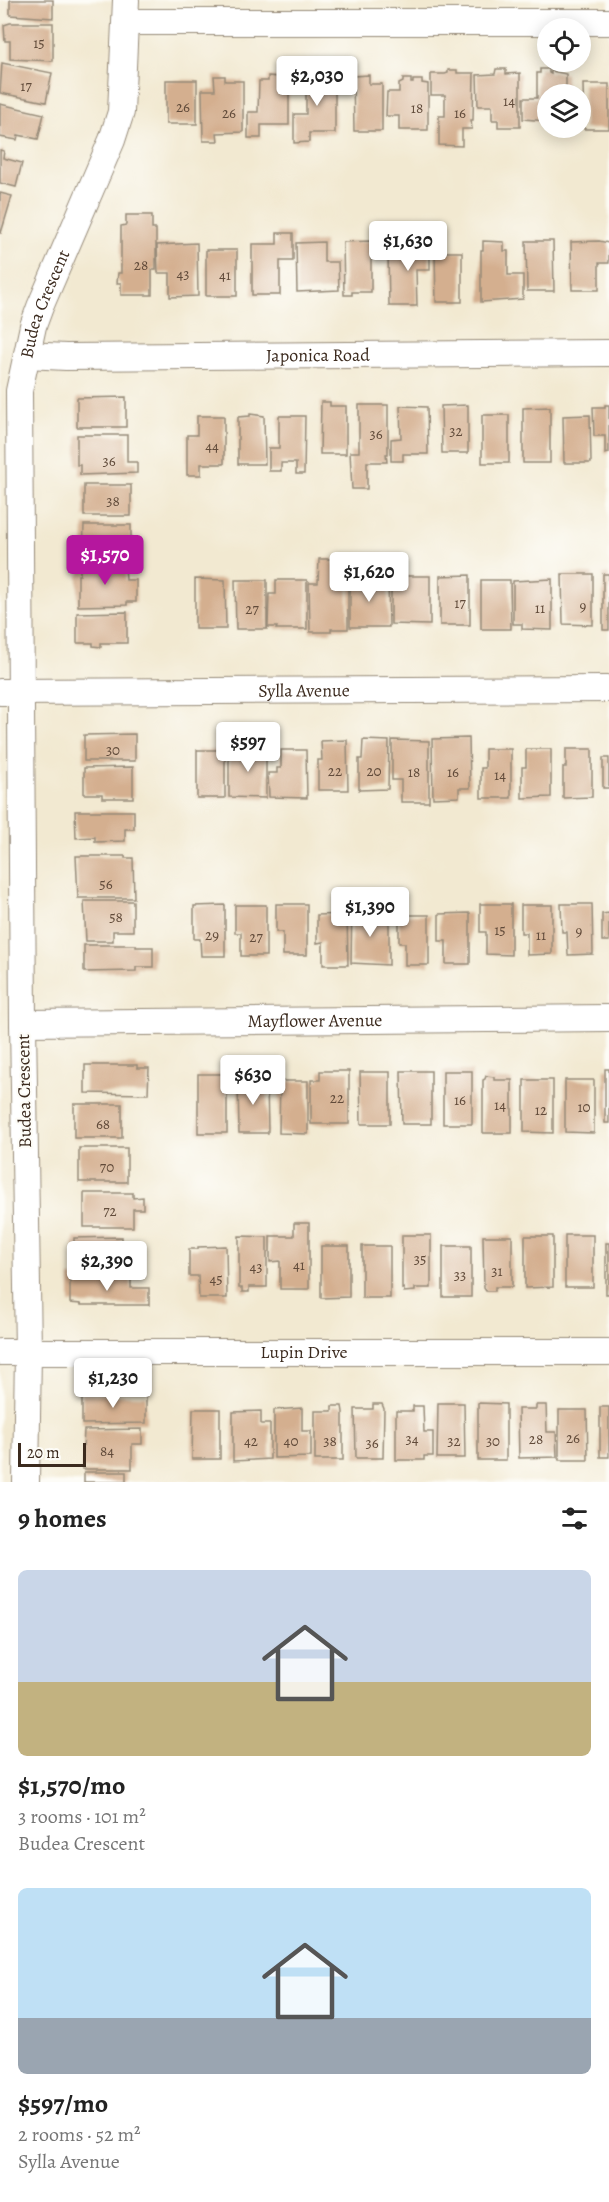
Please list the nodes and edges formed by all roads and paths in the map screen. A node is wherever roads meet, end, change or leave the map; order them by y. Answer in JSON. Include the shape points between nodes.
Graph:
{"nodes":[{"id":1,"x":126,"y":11,"type":"edge"},
{"id":2,"x":609,"y":22,"type":"edge"},
{"id":3,"x":609,"y":353,"type":"edge"},
{"id":4,"x":27,"y":355,"type":"junction"},
{"id":5,"x":609,"y":689,"type":"edge"},
{"id":6,"x":11,"y":692,"type":"edge"},
{"id":7,"x":609,"y":1018,"type":"edge"},
{"id":8,"x":23,"y":1023,"type":"junction"},
{"id":9,"x":0,"y":1352,"type":"edge"},
{"id":10,"x":28,"y":1352,"type":"junction"},
{"id":11,"x":609,"y":1352,"type":"edge"},
{"id":12,"x":26,"y":1482,"type":"edge"}],
"edges":[{"from":1,"to":2,"type":"street"},
{"from":1,"to":4,"type":"street","name":"Budea Crescent","via":[[122,112],[40,307]]},
{"from":3,"to":4,"type":"street","name":"Japonica Road"},
{"from":4,"to":6,"type":"street","name":"Budea Crescent","via":[[19,391]]},
{"from":5,"to":6,"type":"street","name":"Sylla Avenue"},
{"from":6,"to":8,"type":"street","name":"Budea Crescent"},
{"from":7,"to":8,"type":"street","name":"Mayflower Avenue"},
{"from":8,"to":10,"type":"street","name":"Budea Crescent"},
{"from":9,"to":10,"type":"street","name":"Lupin Drive"},
{"from":10,"to":11,"type":"street","name":"Lupin Drive"},
{"from":10,"to":12,"type":"street","name":"Budea Crescent"}]}
